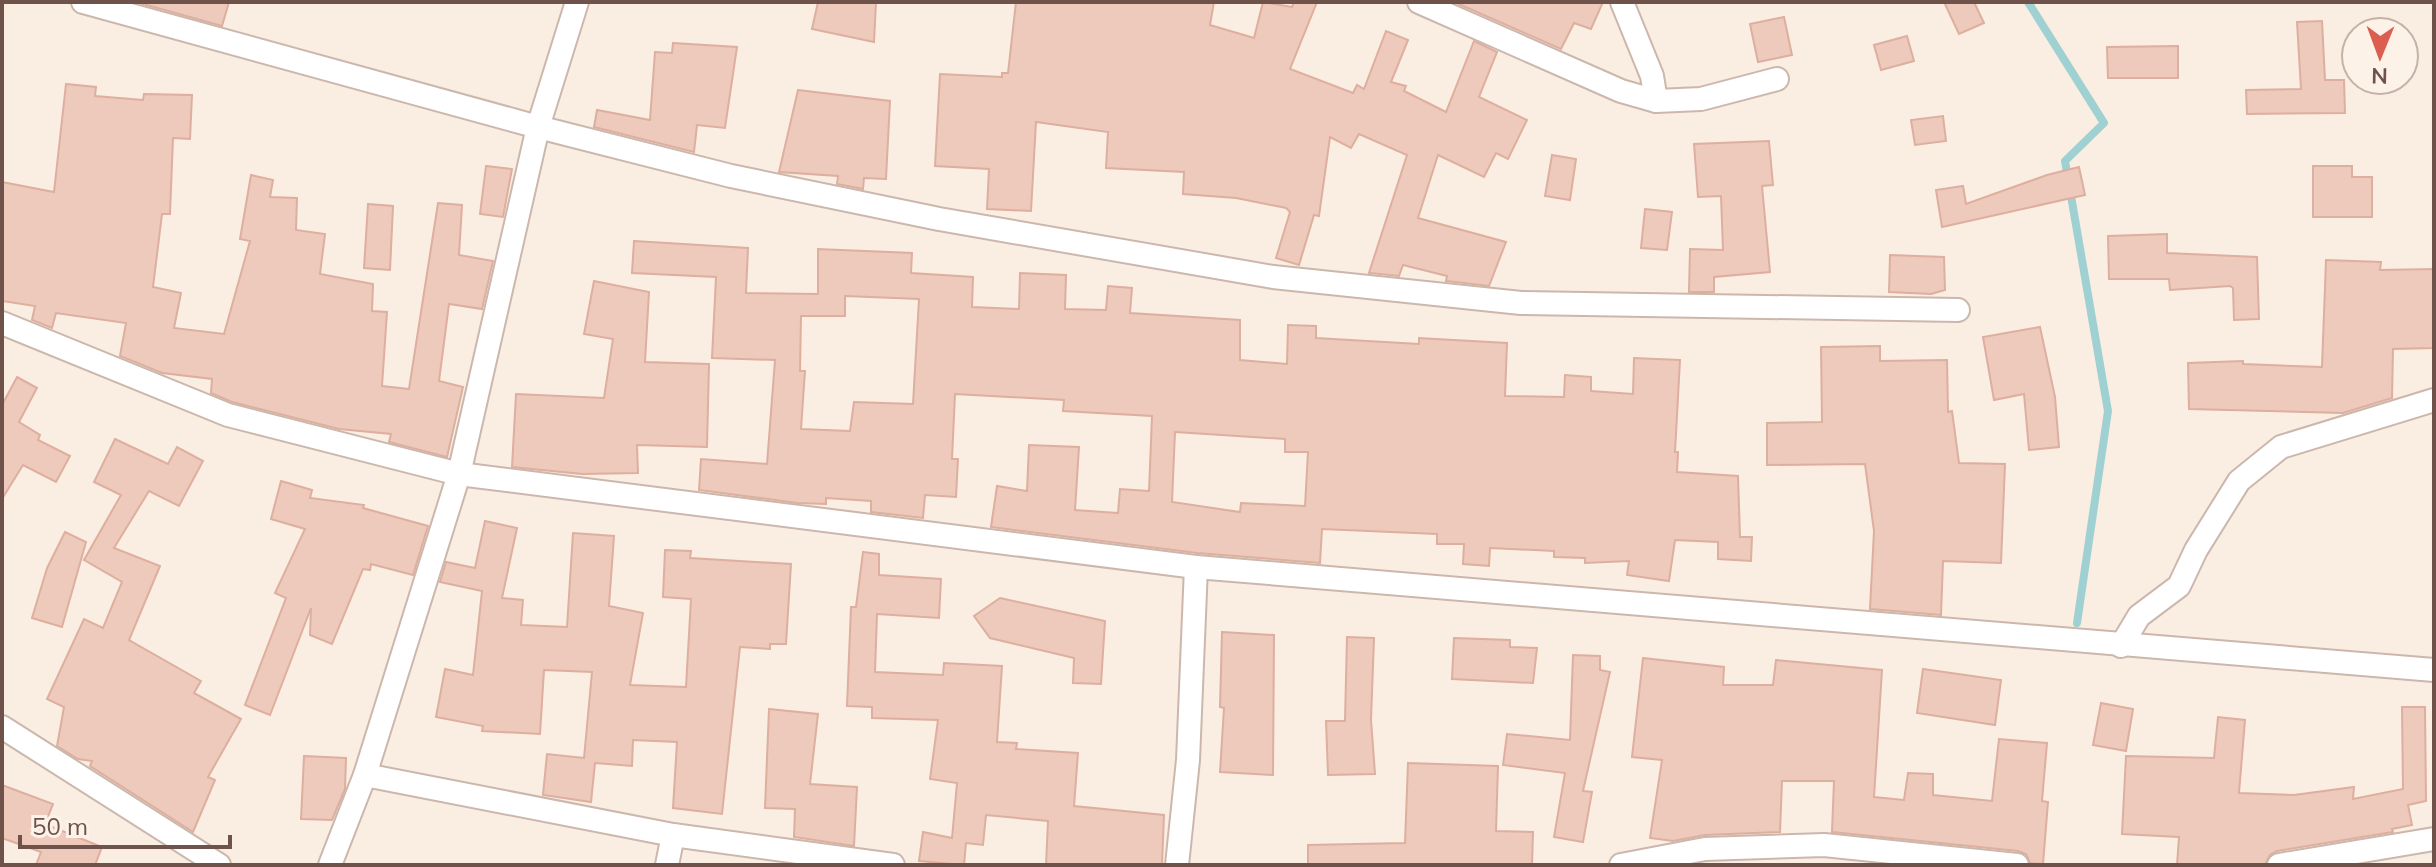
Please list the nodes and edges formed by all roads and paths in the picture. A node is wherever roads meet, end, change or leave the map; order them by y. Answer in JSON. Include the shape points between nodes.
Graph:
{"nodes":[{"id":1,"x":83,"y":2,"type":"edge"},
{"id":2,"x":577,"y":2,"type":"edge"},
{"id":3,"x":1419,"y":2,"type":"edge"},
{"id":4,"x":1622,"y":2,"type":"edge"},
{"id":5,"x":1777,"y":79,"type":"dead end"},
{"id":6,"x":1656,"y":101,"type":"junction"},
{"id":7,"x":538,"y":127,"type":"junction"},
{"id":8,"x":1958,"y":310,"type":"dead end"},
{"id":9,"x":2,"y":323,"type":"edge"},
{"id":10,"x":2434,"y":400,"type":"edge"},
{"id":11,"x":459,"y":474,"type":"junction"},
{"id":12,"x":1196,"y":567,"type":"junction"},
{"id":13,"x":2121,"y":646,"type":"junction"},
{"id":14,"x":2434,"y":670,"type":"edge"},
{"id":15,"x":2,"y":727,"type":"edge"},
{"id":16,"x":365,"y":775,"type":"junction"},
{"id":17,"x":673,"y":835,"type":"junction"},
{"id":18,"x":2434,"y":839,"type":"edge"},
{"id":19,"x":219,"y":865,"type":"edge"},
{"id":20,"x":330,"y":865,"type":"edge"},
{"id":21,"x":667,"y":865,"type":"edge"},
{"id":22,"x":893,"y":865,"type":"edge"},
{"id":23,"x":1177,"y":865,"type":"edge"},
{"id":24,"x":1621,"y":865,"type":"edge"},
{"id":25,"x":2017,"y":865,"type":"edge"},
{"id":26,"x":2279,"y":865,"type":"edge"}],
"edges":[{"from":1,"to":7,"type":"street"},
{"from":2,"to":7,"type":"street"},
{"from":3,"to":6,"type":"street","via":[[1621,91]]},
{"from":4,"to":6,"type":"street","via":[[1652,76]]},
{"from":5,"to":6,"type":"street","via":[[1701,99]]},
{"from":7,"to":8,"type":"street","via":[[894,210],[1273,277],[1521,303]]},
{"from":7,"to":11,"type":"street"},
{"from":9,"to":11,"type":"street","via":[[228,415]]},
{"from":10,"to":13,"type":"street","via":[[2318,434],[2270,455],[2239,481],[2179,586],[2139,616]]},
{"from":11,"to":12,"type":"street"},
{"from":11,"to":16,"type":"street"},
{"from":12,"to":13,"type":"street"},
{"from":12,"to":23,"type":"street","via":[[1188,760]]},
{"from":13,"to":14,"type":"street"},
{"from":15,"to":19,"type":"street"},
{"from":16,"to":17,"type":"street"},
{"from":16,"to":20,"type":"street"},
{"from":17,"to":21,"type":"street"},
{"from":17,"to":22,"type":"street"},
{"from":18,"to":26,"type":"street"},
{"from":24,"to":25,"type":"street","via":[[1705,849],[1824,845]]}]}
